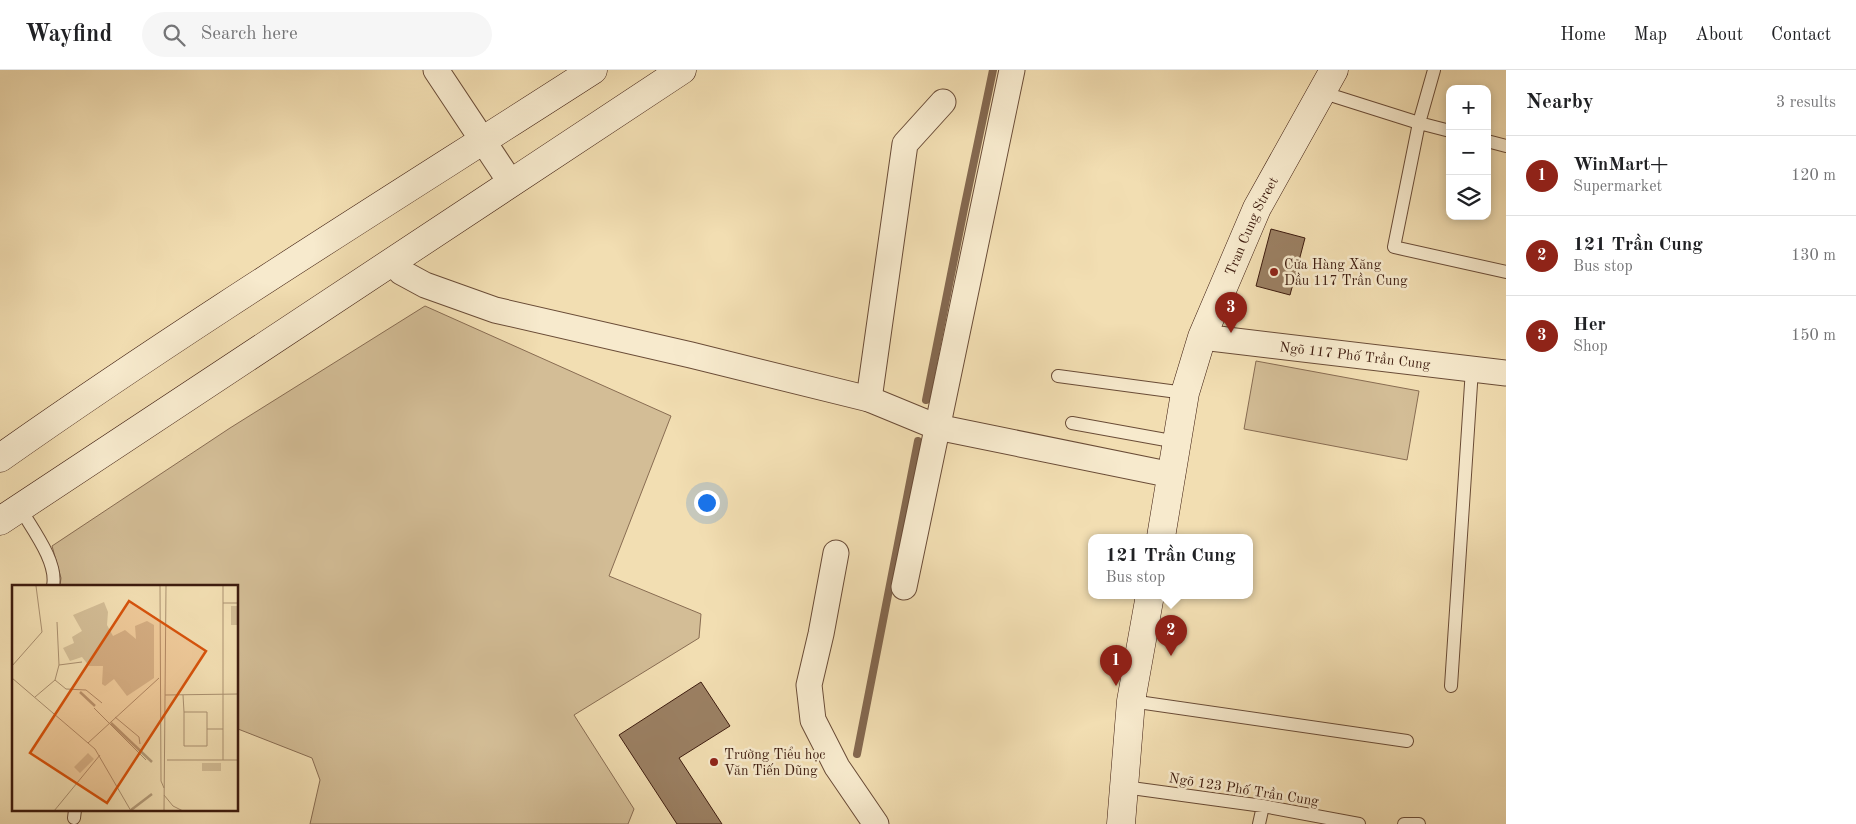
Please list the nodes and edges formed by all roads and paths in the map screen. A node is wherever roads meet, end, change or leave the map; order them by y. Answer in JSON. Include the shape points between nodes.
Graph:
{"nodes":[{"id":1,"x":436,"y":70,"type":"edge"},
{"id":2,"x":593,"y":70,"type":"edge"},
{"id":3,"x":682,"y":70,"type":"edge"},
{"id":4,"x":1012,"y":70,"type":"edge"},
{"id":5,"x":1434,"y":70,"type":"edge"},
{"id":6,"x":1327,"y":81,"type":"edge"},
{"id":7,"x":943,"y":102,"type":"dead end"},
{"id":8,"x":1419,"y":123,"type":"junction"},
{"id":9,"x":1446,"y":130,"type":"edge"},
{"id":10,"x":482,"y":140,"type":"junction"},
{"id":11,"x":1491,"y":142,"type":"edge"},
{"id":12,"x":1506,"y":146,"type":"edge"},
{"id":13,"x":511,"y":183,"type":"junction"},
{"id":14,"x":401,"y":272,"type":"dead end"},
{"id":15,"x":1506,"y":272,"type":"edge"},
{"id":16,"x":1202,"y":337,"type":"junction"},
{"id":17,"x":1472,"y":369,"type":"junction"},
{"id":18,"x":1506,"y":373,"type":"edge"},
{"id":19,"x":1058,"y":376,"type":"dead end"},
{"id":20,"x":1185,"y":393,"type":"junction"},
{"id":21,"x":869,"y":399,"type":"junction"},
{"id":22,"x":1072,"y":422,"type":"dead end"},
{"id":23,"x":937,"y":427,"type":"junction"},
{"id":24,"x":1177,"y":442,"type":"junction"},
{"id":25,"x":0,"y":458,"type":"edge"},
{"id":26,"x":1172,"y":475,"type":"junction"},
{"id":27,"x":10,"y":514,"type":"edge"},
{"id":28,"x":1162,"y":534,"type":"edge"},
{"id":29,"x":836,"y":553,"type":"dead end"},
{"id":30,"x":53,"y":585,"type":"edge"},
{"id":31,"x":904,"y":587,"type":"dead end"},
{"id":32,"x":1149,"y":599,"type":"edge"},
{"id":33,"x":1451,"y":686,"type":"dead end"},
{"id":34,"x":1131,"y":701,"type":"junction"},
{"id":35,"x":1407,"y":741,"type":"dead end"},
{"id":36,"x":1124,"y":787,"type":"junction"},
{"id":37,"x":1263,"y":806,"type":"junction"},
{"id":38,"x":1316,"y":820,"type":"edge"},
{"id":39,"x":876,"y":824,"type":"edge"},
{"id":40,"x":1121,"y":824,"type":"edge"},
{"id":41,"x":1260,"y":824,"type":"edge"},
{"id":42,"x":1359,"y":824,"type":"edge"},
{"id":43,"x":1404,"y":824,"type":"edge"},
{"id":44,"x":1419,"y":824,"type":"edge"}],
"edges":[{"from":1,"to":10,"type":"street"},
{"from":2,"to":10,"type":"street"},
{"from":3,"to":13,"type":"street"},
{"from":4,"to":23,"type":"street"},
{"from":5,"to":8,"type":"lane"},
{"from":6,"to":8,"type":"lane"},
{"from":6,"to":16,"type":"street","name":"Tran Cung Street","via":[[1258,208]]},
{"from":7,"to":21,"type":"street","via":[[905,144]]},
{"from":8,"to":9,"type":"lane"},
{"from":8,"to":15,"type":"lane","via":[[1394,247]]},
{"from":10,"to":13,"type":"street"},
{"from":10,"to":25,"type":"street"},
{"from":11,"to":12,"type":"lane"},
{"from":13,"to":27,"type":"street"},
{"from":14,"to":21,"type":"street","via":[[425,285],[495,310]]},
{"from":16,"to":17,"type":"street","name":"Ngõ 117 Phố Trần Cung"},
{"from":16,"to":20,"type":"street","name":"Tran Cung Street"},
{"from":17,"to":18,"type":"street","name":"Ngõ 117 Phố Trần Cung"},
{"from":17,"to":33,"type":"lane"},
{"from":19,"to":20,"type":"lane"},
{"from":20,"to":24,"type":"street","name":"Tran Cung Street"},
{"from":21,"to":23,"type":"street"},
{"from":22,"to":24,"type":"lane"},
{"from":23,"to":26,"type":"street"},
{"from":23,"to":31,"type":"street"},
{"from":24,"to":26,"type":"street","name":"Tran Cung Street"},
{"from":26,"to":28,"type":"street","name":"Tran Cung Street"},
{"from":27,"to":30,"type":"lane","via":[[50,562]]},
{"from":29,"to":39,"type":"street","via":[[809,685],[813,720],[837,767]]},
{"from":32,"to":34,"type":"street"},
{"from":34,"to":35,"type":"lane"},
{"from":34,"to":36,"type":"street"},
{"from":36,"to":37,"type":"lane","name":"Ngõ 123 Phố Trần Cung"},
{"from":36,"to":40,"type":"street"},
{"from":37,"to":38,"type":"lane","name":"Ngõ 123 Phố Trần Cung"},
{"from":37,"to":41,"type":"lane"},
{"from":38,"to":42,"type":"lane","name":"Ngõ 123 Phố Trần Cung"},
{"from":43,"to":44,"type":"lane"}]}
